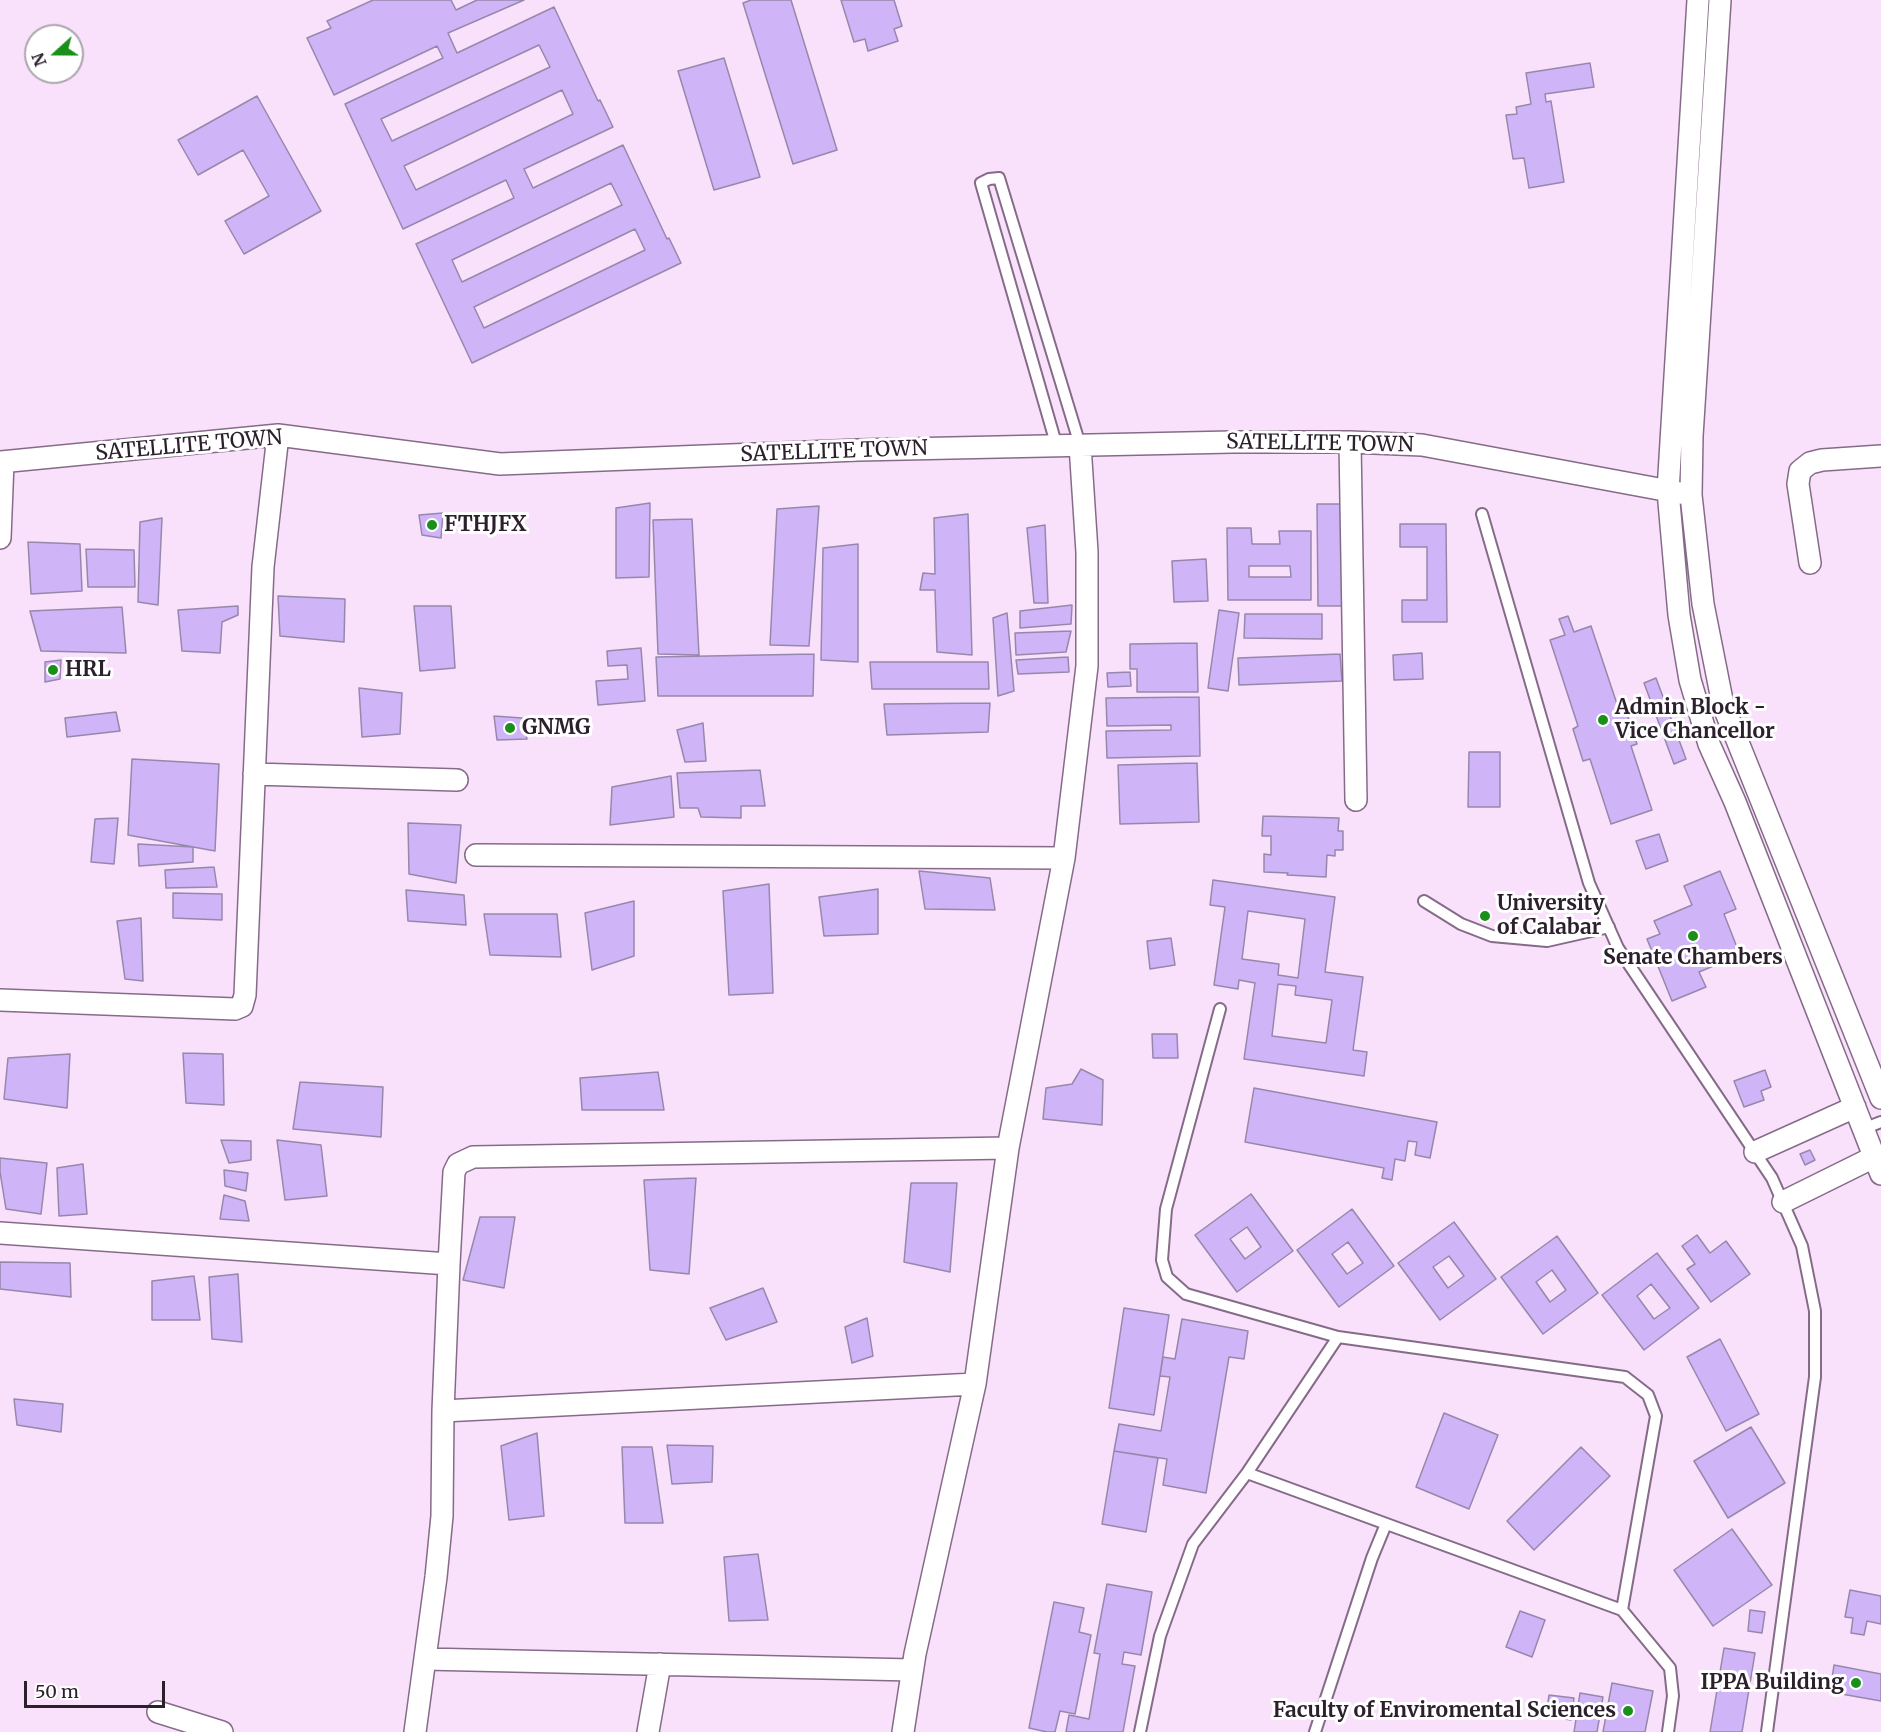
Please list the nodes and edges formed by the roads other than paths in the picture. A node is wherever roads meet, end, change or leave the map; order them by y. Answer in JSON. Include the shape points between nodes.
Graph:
{"nodes":[{"id":1,"x":1698,"y":0,"type":"edge"},
{"id":2,"x":1720,"y":0,"type":"edge"},
{"id":3,"x":278,"y":435,"type":"junction"},
{"id":4,"x":1350,"y":442,"type":"junction"},
{"id":5,"x":1080,"y":445,"type":"junction"},
{"id":6,"x":1057,"y":447,"type":"junction"},
{"id":7,"x":1881,"y":456,"type":"edge"},
{"id":8,"x":2,"y":462,"type":"edge"},
{"id":9,"x":1668,"y":491,"type":"junction"},
{"id":10,"x":1691,"y":495,"type":"junction"},
{"id":11,"x":1482,"y":514,"type":"dead end"},
{"id":12,"x":0,"y":538,"type":"edge"},
{"id":13,"x":1810,"y":563,"type":"dead end"},
{"id":14,"x":254,"y":774,"type":"junction"},
{"id":15,"x":457,"y":780,"type":"dead end"},
{"id":16,"x":1356,"y":800,"type":"dead end"},
{"id":17,"x":476,"y":855,"type":"dead end"},
{"id":18,"x":1064,"y":858,"type":"junction"},
{"id":19,"x":1424,"y":901,"type":"dead end"},
{"id":20,"x":1609,"y":927,"type":"junction"},
{"id":21,"x":0,"y":999,"type":"edge"},
{"id":22,"x":1220,"y":1009,"type":"dead end"},
{"id":23,"x":1881,"y":1098,"type":"edge"},
{"id":24,"x":1855,"y":1107,"type":"junction"},
{"id":25,"x":1872,"y":1125,"type":"edge"},
{"id":26,"x":1008,"y":1148,"type":"junction"},
{"id":27,"x":1755,"y":1152,"type":"junction"},
{"id":28,"x":1878,"y":1166,"type":"edge"},
{"id":29,"x":1783,"y":1202,"type":"junction"},
{"id":30,"x":0,"y":1233,"type":"edge"},
{"id":31,"x":449,"y":1264,"type":"junction"},
{"id":32,"x":1338,"y":1336,"type":"junction"},
{"id":33,"x":975,"y":1384,"type":"junction"},
{"id":34,"x":443,"y":1411,"type":"junction"},
{"id":35,"x":1247,"y":1473,"type":"junction"},
{"id":36,"x":1386,"y":1524,"type":"junction"},
{"id":37,"x":1622,"y":1610,"type":"junction"},
{"id":38,"x":425,"y":1659,"type":"junction"},
{"id":39,"x":660,"y":1664,"type":"junction"},
{"id":40,"x":912,"y":1671,"type":"junction"},
{"id":41,"x":158,"y":1712,"type":"dead end"},
{"id":42,"x":222,"y":1732,"type":"edge"},
{"id":43,"x":416,"y":1732,"type":"edge"},
{"id":44,"x":648,"y":1732,"type":"edge"},
{"id":45,"x":903,"y":1732,"type":"edge"},
{"id":46,"x":1140,"y":1732,"type":"edge"},
{"id":47,"x":1315,"y":1732,"type":"edge"},
{"id":48,"x":1668,"y":1732,"type":"edge"},
{"id":49,"x":1767,"y":1732,"type":"edge"}],
"edges":[{"from":1,"to":9,"type":"street"},
{"from":2,"to":10,"type":"street"},
{"from":3,"to":6,"type":"street","name":"SATELLITE TOWN","via":[[500,464],[858,450]]},
{"from":3,"to":8,"type":"street","name":"SATELLITE TOWN"},
{"from":3,"to":14,"type":"street","via":[[263,567]]},
{"from":4,"to":5,"type":"street","name":"SATELLITE TOWN"},
{"from":4,"to":9,"type":"street","name":"SATELLITE TOWN","via":[[1422,445]]},
{"from":4,"to":16,"type":"street"},
{"from":5,"to":6,"type":"street","name":"SATELLITE TOWN"},
{"from":5,"to":6,"type":"lane","via":[[999,178],[989,179],[981,183]]},
{"from":5,"to":18,"type":"street","via":[[1087,552],[1087,666]]},
{"from":7,"to":13,"type":"street","via":[[1822,460],[1800,471],[1798,484]]},
{"from":8,"to":12,"type":"street"},
{"from":9,"to":10,"type":"street","name":"SATELLITE TOWN"},
{"from":9,"to":24,"type":"street","via":[[1678,615],[1690,680],[1709,744]]},
{"from":10,"to":23,"type":"street","via":[[1703,604],[1723,705]]},
{"from":11,"to":20,"type":"lane","via":[[1589,883]]},
{"from":14,"to":15,"type":"street"},
{"from":14,"to":21,"type":"street","via":[[242,1006],[235,1009]]},
{"from":17,"to":18,"type":"street"},
{"from":18,"to":26,"type":"street"},
{"from":19,"to":20,"type":"lane","via":[[1461,924],[1492,936],[1547,941]]},
{"from":20,"to":27,"type":"lane","via":[[1618,948]]},
{"from":22,"to":32,"type":"lane","via":[[1166,1209],[1162,1260],[1167,1277],[1186,1294]]},
{"from":24,"to":25,"type":"street"},
{"from":24,"to":27,"type":"street"},
{"from":25,"to":28,"type":"street"},
{"from":26,"to":31,"type":"street","via":[[473,1157],[458,1164],[454,1172]]},
{"from":26,"to":33,"type":"street"},
{"from":27,"to":29,"type":"lane"},
{"from":28,"to":29,"type":"street"},
{"from":29,"to":49,"type":"lane","via":[[1802,1246],[1815,1311],[1815,1377]]},
{"from":30,"to":31,"type":"street"},
{"from":31,"to":34,"type":"street"},
{"from":32,"to":35,"type":"lane"},
{"from":32,"to":37,"type":"lane","via":[[1625,1377],[1648,1395],[1656,1416]]},
{"from":33,"to":34,"type":"street"},
{"from":33,"to":40,"type":"street"},
{"from":34,"to":38,"type":"street","via":[[442,1516]]},
{"from":35,"to":36,"type":"lane"},
{"from":35,"to":46,"type":"lane","via":[[1193,1544],[1160,1636]]},
{"from":36,"to":37,"type":"lane"},
{"from":36,"to":47,"type":"lane"},
{"from":37,"to":48,"type":"lane","via":[[1670,1668],[1673,1696]]},
{"from":38,"to":39,"type":"street"},
{"from":38,"to":43,"type":"street"},
{"from":39,"to":40,"type":"street"},
{"from":39,"to":44,"type":"street"},
{"from":40,"to":45,"type":"street"},
{"from":41,"to":42,"type":"street"}]}
